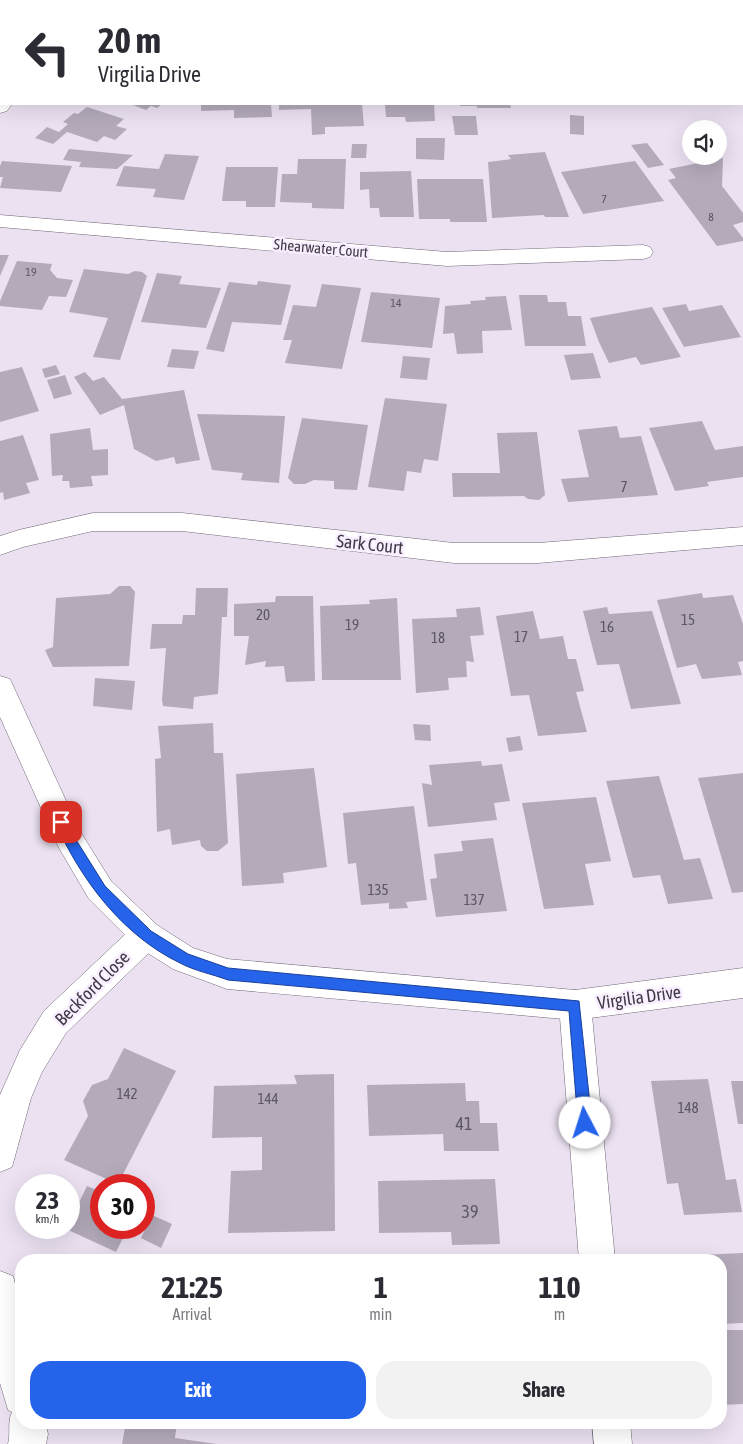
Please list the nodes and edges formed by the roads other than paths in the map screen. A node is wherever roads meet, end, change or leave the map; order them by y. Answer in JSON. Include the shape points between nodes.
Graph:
{"nodes":[{"id":1,"x":0,"y":221,"type":"edge"},
{"id":2,"x":643,"y":252,"type":"dead end"},
{"id":3,"x":743,"y":536,"type":"edge"},
{"id":4,"x":0,"y":546,"type":"edge"},
{"id":5,"x":0,"y":687,"type":"edge"},
{"id":6,"x":146,"y":935,"type":"junction"},
{"id":7,"x":743,"y":983,"type":"edge"},
{"id":8,"x":575,"y":1005,"type":"junction"},
{"id":9,"x":0,"y":1155,"type":"edge"},
{"id":10,"x":596,"y":1254,"type":"edge"},
{"id":11,"x":0,"y":1289,"type":"edge"},
{"id":12,"x":15,"y":1366,"type":"edge"},
{"id":13,"x":28,"y":1429,"type":"edge"},
{"id":14,"x":612,"y":1429,"type":"edge"},
{"id":15,"x":27,"y":1444,"type":"edge"},
{"id":16,"x":613,"y":1444,"type":"edge"}],
"edges":[{"from":1,"to":2,"type":"street","name":"Shearwater Court","via":[[447,259]]},
{"from":3,"to":4,"type":"street","name":"Sark Court","via":[[538,553],[454,553],[182,522],[93,522]]},
{"from":5,"to":6,"type":"street","name":"Virgilia Drive","via":[[68,839],[100,890]]},
{"from":6,"to":8,"type":"street","name":"Virgilia Drive","via":[[184,959],[228,974]]},
{"from":6,"to":9,"type":"street","name":"Beckford Close","via":[[55,1022],[31,1061],[15,1098]]},
{"from":7,"to":8,"type":"street","name":"Virgilia Drive"},
{"from":8,"to":10,"type":"street"},
{"from":11,"to":12,"type":"street"},
{"from":13,"to":15,"type":"street"},
{"from":14,"to":16,"type":"street"}]}
